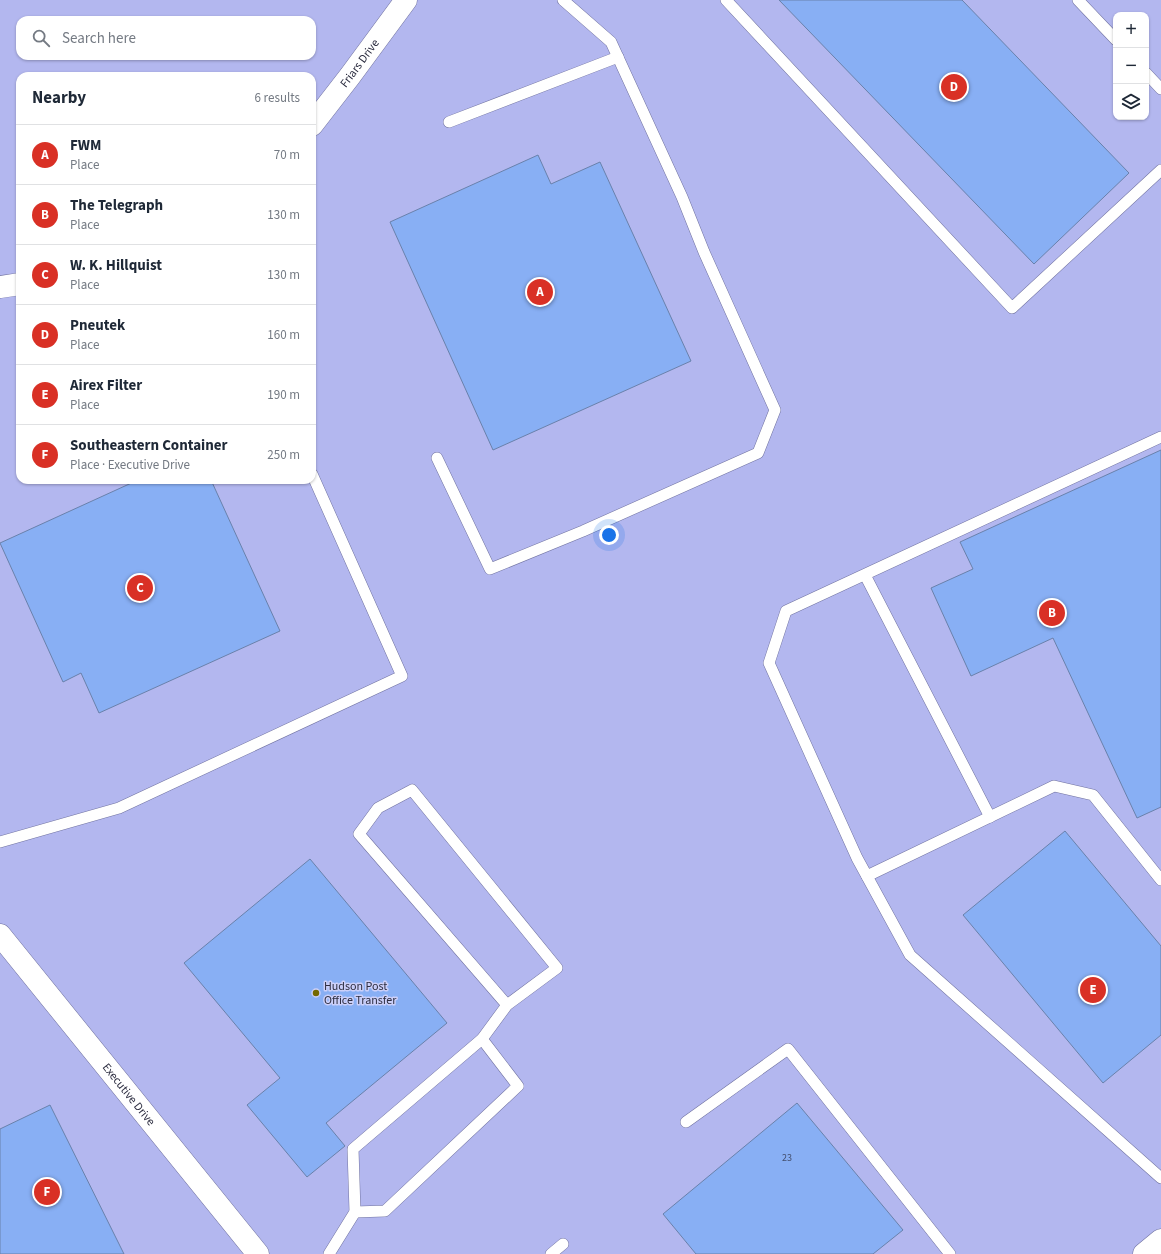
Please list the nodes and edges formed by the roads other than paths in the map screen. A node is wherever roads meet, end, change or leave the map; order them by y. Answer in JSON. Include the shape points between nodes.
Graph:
{"nodes":[{"id":1,"x":406,"y":0,"type":"edge"},
{"id":2,"x":563,"y":0,"type":"edge"},
{"id":3,"x":726,"y":0,"type":"edge"},
{"id":4,"x":1078,"y":0,"type":"edge"},
{"id":5,"x":1113,"y":37,"type":"edge"},
{"id":6,"x":618,"y":57,"type":"junction"},
{"id":7,"x":1149,"y":76,"type":"edge"},
{"id":8,"x":1161,"y":89,"type":"edge"},
{"id":9,"x":316,"y":120,"type":"edge"},
{"id":10,"x":449,"y":122,"type":"dead end"},
{"id":11,"x":1161,"y":170,"type":"edge"},
{"id":12,"x":16,"y":285,"type":"edge"},
{"id":13,"x":0,"y":287,"type":"edge"},
{"id":14,"x":1161,"y":437,"type":"edge"},
{"id":15,"x":437,"y":458,"type":"dead end"},
{"id":16,"x":316,"y":483,"type":"edge"},
{"id":17,"x":865,"y":575,"type":"junction"},
{"id":18,"x":990,"y":817,"type":"junction"},
{"id":19,"x":0,"y":842,"type":"edge"},
{"id":20,"x":868,"y":876,"type":"junction"},
{"id":21,"x":1161,"y":880,"type":"edge"},
{"id":22,"x":0,"y":935,"type":"edge"},
{"id":23,"x":507,"y":1005,"type":"junction"},
{"id":24,"x":482,"y":1039,"type":"junction"},
{"id":25,"x":686,"y":1122,"type":"dead end"},
{"id":26,"x":1161,"y":1178,"type":"edge"},
{"id":27,"x":355,"y":1212,"type":"junction"},
{"id":28,"x":1161,"y":1240,"type":"edge"},
{"id":29,"x":563,"y":1244,"type":"dead end"},
{"id":30,"x":256,"y":1253,"type":"edge"},
{"id":31,"x":329,"y":1254,"type":"edge"},
{"id":32,"x":551,"y":1254,"type":"edge"},
{"id":33,"x":950,"y":1254,"type":"edge"},
{"id":34,"x":1144,"y":1254,"type":"edge"}],
"edges":[{"from":1,"to":9,"type":"street","name":"Friars Drive"},
{"from":2,"to":6,"type":"lane","via":[[611,42]]},
{"from":3,"to":11,"type":"lane","via":[[1012,308]]},
{"from":4,"to":5,"type":"lane"},
{"from":6,"to":10,"type":"lane"},
{"from":6,"to":15,"type":"lane","via":[[775,410],[758,453],[490,570]]},
{"from":7,"to":8,"type":"lane"},
{"from":12,"to":13,"type":"street"},
{"from":14,"to":17,"type":"lane"},
{"from":16,"to":19,"type":"lane","via":[[402,676],[119,808]]},
{"from":17,"to":18,"type":"lane"},
{"from":17,"to":20,"type":"lane","via":[[786,611],[769,662],[857,858]]},
{"from":18,"to":20,"type":"lane"},
{"from":18,"to":21,"type":"lane","via":[[1054,786],[1092,795]]},
{"from":20,"to":26,"type":"lane","via":[[910,955]]},
{"from":22,"to":30,"type":"street","name":"Executive Drive"},
{"from":23,"to":23,"type":"lane","via":[[556,968],[412,790],[378,808],[359,834]]},
{"from":23,"to":24,"type":"lane"},
{"from":24,"to":27,"type":"lane","via":[[353,1149]]},
{"from":24,"to":27,"type":"lane","via":[[518,1086],[385,1211]]},
{"from":25,"to":33,"type":"lane","via":[[788,1049]]},
{"from":27,"to":31,"type":"lane"},
{"from":28,"to":34,"type":"street"},
{"from":29,"to":32,"type":"lane"}]}
